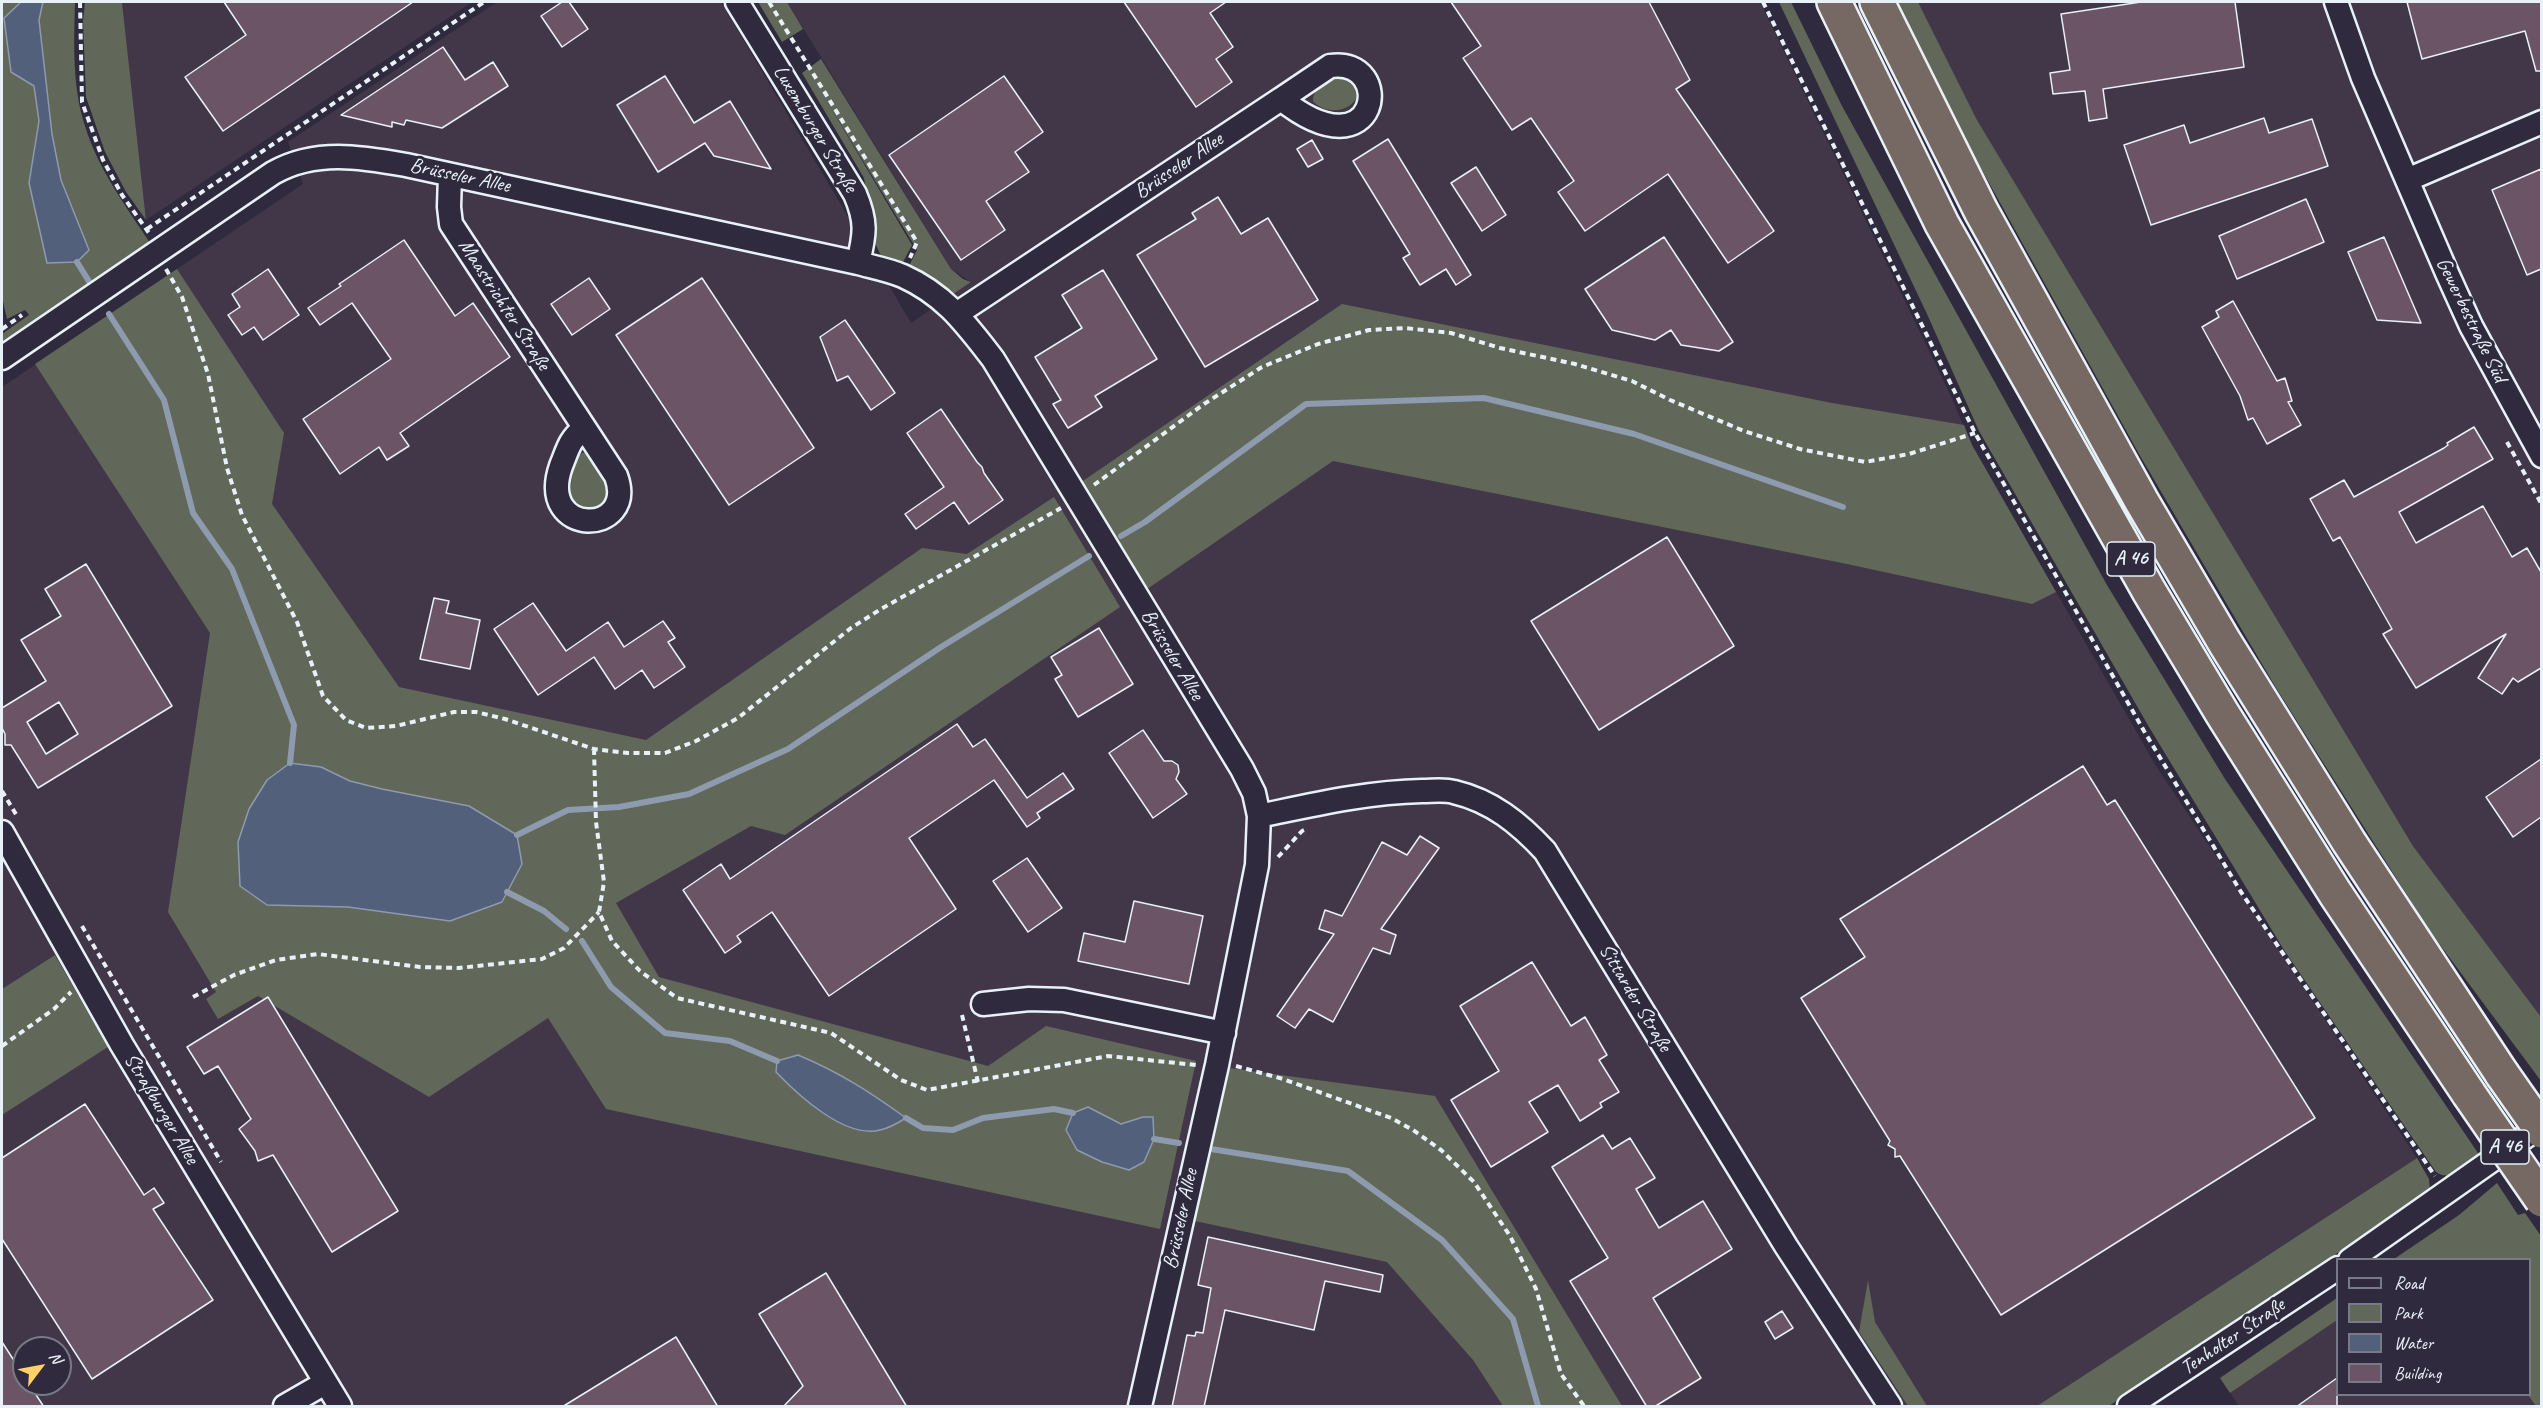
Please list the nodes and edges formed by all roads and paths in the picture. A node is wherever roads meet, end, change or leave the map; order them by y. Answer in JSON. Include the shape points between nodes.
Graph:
{"nodes":[{"id":1,"x":80,"y":2,"type":"edge"},
{"id":2,"x":484,"y":2,"type":"edge"},
{"id":3,"x":737,"y":2,"type":"edge"},
{"id":4,"x":770,"y":2,"type":"edge"},
{"id":5,"x":1763,"y":2,"type":"edge"},
{"id":6,"x":1834,"y":2,"type":"edge"},
{"id":7,"x":1877,"y":2,"type":"edge"},
{"id":8,"x":2336,"y":2,"type":"edge"},
{"id":9,"x":1281,"y":99,"type":"dead end"},
{"id":10,"x":2541,"y":122,"type":"edge"},
{"id":11,"x":450,"y":174,"type":"junction"},
{"id":12,"x":2407,"y":180,"type":"junction"},
{"id":13,"x":147,"y":229,"type":"junction"},
{"id":14,"x":162,"y":260,"type":"junction"},
{"id":15,"x":858,"y":263,"type":"junction"},
{"id":16,"x":176,"y":264,"type":"dead end"},
{"id":17,"x":902,"y":275,"type":"junction"},
{"id":18,"x":157,"y":277,"type":"dead end"},
{"id":19,"x":958,"y":313,"type":"junction"},
{"id":20,"x":22,"y":315,"type":"dead end"},
{"id":21,"x":2,"y":329,"type":"edge"},
{"id":22,"x":2,"y":358,"type":"edge"},
{"id":23,"x":584,"y":428,"type":"dead end"},
{"id":24,"x":1975,"y":434,"type":"junction"},
{"id":25,"x":2541,"y":456,"type":"edge"},
{"id":26,"x":1077,"y":499,"type":"junction"},
{"id":27,"x":594,"y":749,"type":"junction"},
{"id":28,"x":2,"y":791,"type":"edge"},
{"id":29,"x":1259,"y":816,"type":"junction"},
{"id":30,"x":11,"y":827,"type":"edge"},
{"id":31,"x":1309,"y":828,"type":"dead end"},
{"id":32,"x":1257,"y":865,"type":"junction"},
{"id":33,"x":599,"y":912,"type":"junction"},
{"id":34,"x":77,"y":917,"type":"dead end"},
{"id":35,"x":84,"y":979,"type":"junction"},
{"id":36,"x":193,"y":997,"type":"dead end"},
{"id":37,"x":983,"y":1004,"type":"dead end"},
{"id":38,"x":962,"y":1015,"type":"dead end"},
{"id":39,"x":1224,"y":1033,"type":"junction"},
{"id":40,"x":2,"y":1046,"type":"edge"},
{"id":41,"x":1217,"y":1065,"type":"junction"},
{"id":42,"x":978,"y":1082,"type":"junction"},
{"id":43,"x":2541,"y":1125,"type":"edge"},
{"id":44,"x":2541,"y":1131,"type":"edge"},
{"id":45,"x":226,"y":1172,"type":"dead end"},
{"id":46,"x":2445,"y":1191,"type":"junction"},
{"id":47,"x":2541,"y":1200,"type":"edge"},
{"id":48,"x":2353,"y":1258,"type":"edge"},
{"id":49,"x":2336,"y":1269,"type":"edge"},
{"id":50,"x":325,"y":1383,"type":"junction"},
{"id":51,"x":285,"y":1407,"type":"edge"},
{"id":52,"x":340,"y":1407,"type":"edge"},
{"id":53,"x":1140,"y":1407,"type":"edge"},
{"id":54,"x":1584,"y":1407,"type":"edge"},
{"id":55,"x":1890,"y":1407,"type":"edge"},
{"id":56,"x":2129,"y":1407,"type":"edge"}],
"edges":[{"from":1,"to":13,"type":"path","via":[[82,102],[103,159],[122,195]]},
{"from":2,"to":13,"type":"path"},
{"from":3,"to":15,"type":"street","name":"Luxemburger Straße","via":[[855,194],[866,230]]},
{"from":4,"to":17,"type":"path","via":[[917,242]]},
{"from":5,"to":24,"type":"path"},
{"from":6,"to":47,"type":"highway","number":"A 46","bridge":true,"via":[[1942,224],[2150,591],[2335,893]]},
{"from":7,"to":44,"type":"highway","number":"A 46","bridge":true,"via":[[1981,211],[2141,501],[2349,842]]},
{"from":8,"to":12,"type":"street","name":"Gewerbestraße Süd","via":[[2363,78]]},
{"from":9,"to":19,"type":"street","name":"Brüsseler Allee"},
{"from":10,"to":12,"type":"street"},
{"from":11,"to":14,"type":"street","name":"Brüsseler Allee","via":[[360,157],[309,159],[273,173]]},
{"from":11,"to":15,"type":"street","name":"Brüsseler Allee"},
{"from":11,"to":23,"type":"street","name":"Maastrichter Straße","via":[[451,224]]},
{"from":12,"to":25,"type":"street","name":"Gewerbestraße Süd","via":[[2471,326]]},
{"from":13,"to":14,"type":"path"},
{"from":14,"to":16,"type":"path"},
{"from":14,"to":18,"type":"path"},
{"from":14,"to":22,"type":"street","name":"Brüsseler Allee"},
{"from":14,"to":27,"type":"path","via":[[182,297],[208,374],[227,468],[242,515],[297,622],[323,696],[346,720],[366,728],[396,726],[454,712],[476,712]]},
{"from":15,"to":17,"type":"street","name":"Brüsseler Allee"},
{"from":17,"to":19,"type":"street","name":"Brüsseler Allee","via":[[940,297]]},
{"from":19,"to":26,"type":"street","name":"Brüsseler Allee","via":[[993,359]]},
{"from":20,"to":21,"type":"path"},
{"from":24,"to":26,"type":"path","via":[[1909,454],[1865,462],[1800,449],[1744,431],[1632,381],[1575,363],[1500,348],[1451,333],[1406,328],[1369,330],[1318,344],[1262,367],[1187,416]]},
{"from":24,"to":46,"type":"path","via":[[2144,731],[2241,892]]},
{"from":26,"to":27,"type":"path","via":[[851,628],[738,717],[696,741],[665,753]]},
{"from":26,"to":29,"type":"street","name":"Brüsseler Allee","via":[[1242,769]]},
{"from":27,"to":33,"type":"path","via":[[596,822],[604,882]]},
{"from":28,"to":30,"type":"path"},
{"from":29,"to":32,"type":"street","name":"Brüsseler Allee"},
{"from":29,"to":55,"type":"street","name":"Sittarder Straße","via":[[1396,791],[1452,791],[1484,802],[1521,825],[1545,851],[1786,1246]]},
{"from":30,"to":35,"type":"street","name":"Straßburger Allee"},
{"from":31,"to":32,"type":"path","via":[[1271,867]]},
{"from":32,"to":39,"type":"street","name":"Brüsseler Allee"},
{"from":33,"to":36,"type":"path","via":[[564,948],[542,958],[459,968],[318,954],[276,960],[234,975]]},
{"from":33,"to":42,"type":"path","via":[[612,941],[640,971],[676,998],[831,1033],[901,1080],[927,1090]]},
{"from":34,"to":45,"type":"path"},
{"from":35,"to":40,"type":"path","via":[[54,1009]]},
{"from":35,"to":50,"type":"street","name":"Straßburger Allee"},
{"from":37,"to":39,"type":"street","via":[[1064,1000]]},
{"from":38,"to":42,"type":"path"},
{"from":39,"to":41,"type":"street","name":"Brüsseler Allee"},
{"from":41,"to":42,"type":"path","via":[[1108,1056]]},
{"from":41,"to":53,"type":"street","name":"Brüsseler Allee"},
{"from":41,"to":54,"type":"path","via":[[1242,1067],[1351,1102],[1398,1122],[1441,1150],[1474,1182],[1510,1236],[1536,1289],[1561,1374]]},
{"from":43,"to":46,"type":"street"},
{"from":46,"to":48,"type":"street"},
{"from":49,"to":56,"type":"street","name":"Tenholter Straße"},
{"from":50,"to":51,"type":"street"},
{"from":50,"to":52,"type":"street","name":"Straßburger Allee"}]}
